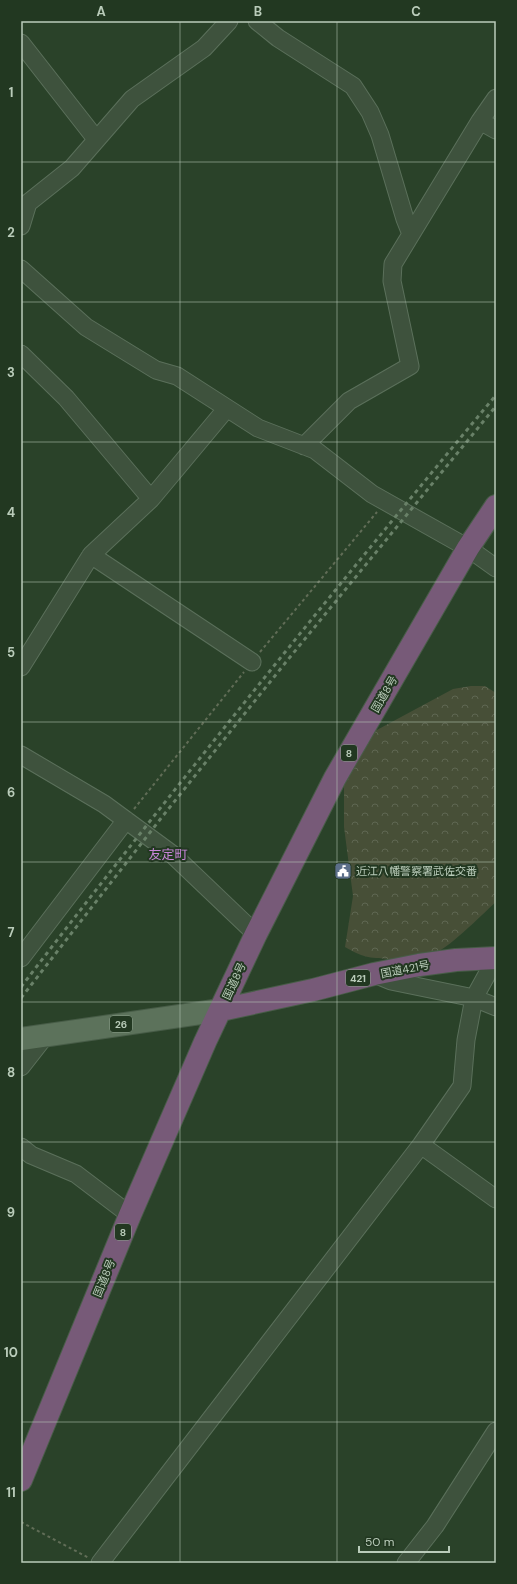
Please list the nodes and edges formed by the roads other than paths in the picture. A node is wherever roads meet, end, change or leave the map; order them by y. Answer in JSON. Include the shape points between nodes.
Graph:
{"nodes":[{"id":1,"x":229,"y":21,"type":"edge"},
{"id":2,"x":257,"y":21,"type":"edge"},
{"id":3,"x":21,"y":43,"type":"edge"},
{"id":4,"x":496,"y":98,"type":"edge"},
{"id":5,"x":480,"y":121,"type":"junction"},
{"id":6,"x":496,"y":130,"type":"edge"},
{"id":7,"x":96,"y":139,"type":"junction"},
{"id":8,"x":21,"y":226,"type":"edge"},
{"id":9,"x":411,"y":234,"type":"junction"},
{"id":10,"x":21,"y":269,"type":"edge"},
{"id":11,"x":21,"y":354,"type":"edge"},
{"id":12,"x":227,"y":408,"type":"junction"},
{"id":13,"x":304,"y":446,"type":"junction"},
{"id":14,"x":151,"y":499,"type":"junction"},
{"id":15,"x":496,"y":506,"type":"edge"},
{"id":16,"x":468,"y":548,"type":"junction"},
{"id":17,"x":91,"y":555,"type":"junction"},
{"id":18,"x":496,"y":568,"type":"edge"},
{"id":19,"x":252,"y":662,"type":"dead end"},
{"id":20,"x":21,"y":667,"type":"edge"},
{"id":21,"x":21,"y":755,"type":"edge"},
{"id":22,"x":126,"y":820,"type":"junction"},
{"id":23,"x":256,"y":934,"type":"junction"},
{"id":24,"x":21,"y":958,"type":"edge"},
{"id":25,"x":496,"y":958,"type":"edge"},
{"id":26,"x":374,"y":974,"type":"junction"},
{"id":27,"x":474,"y":998,"type":"junction"},
{"id":28,"x":496,"y":1007,"type":"edge"},
{"id":29,"x":221,"y":1010,"type":"junction"},
{"id":30,"x":46,"y":1035,"type":"junction"},
{"id":31,"x":21,"y":1039,"type":"edge"},
{"id":32,"x":21,"y":1067,"type":"edge"},
{"id":33,"x":421,"y":1145,"type":"junction"},
{"id":34,"x":21,"y":1147,"type":"edge"},
{"id":35,"x":496,"y":1199,"type":"edge"},
{"id":36,"x":130,"y":1215,"type":"junction"},
{"id":37,"x":496,"y":1431,"type":"edge"},
{"id":38,"x":21,"y":1480,"type":"edge"},
{"id":39,"x":96,"y":1561,"type":"edge"},
{"id":40,"x":406,"y":1563,"type":"edge"}],
"edges":[{"from":1,"to":7,"type":"street","via":[[204,48],[132,99]]},
{"from":2,"to":9,"type":"street","via":[[278,38],[353,86],[370,112],[380,135]]},
{"from":3,"to":7,"type":"street"},
{"from":4,"to":5,"type":"street"},
{"from":5,"to":6,"type":"street"},
{"from":5,"to":9,"type":"street"},
{"from":7,"to":8,"type":"street","via":[[72,168],[28,203]]},
{"from":9,"to":13,"type":"street","via":[[393,264],[392,281],[410,366],[349,401]]},
{"from":10,"to":12,"type":"street","via":[[86,326],[156,370],[177,376]]},
{"from":11,"to":14,"type":"street","via":[[66,398]]},
{"from":12,"to":13,"type":"street","via":[[258,428]]},
{"from":12,"to":14,"type":"street"},
{"from":13,"to":16,"type":"street","via":[[315,450],[372,494]]},
{"from":14,"to":17,"type":"street"},
{"from":15,"to":16,"type":"highway","name":"国道8号","number":"8"},
{"from":16,"to":18,"type":"street"},
{"from":16,"to":23,"type":"highway","name":"国道8号","number":"8","via":[[335,778]]},
{"from":17,"to":19,"type":"street"},
{"from":17,"to":20,"type":"street"},
{"from":21,"to":22,"type":"street","via":[[104,804]]},
{"from":22,"to":23,"type":"street","via":[[172,854]]},
{"from":22,"to":24,"type":"street"},
{"from":23,"to":29,"type":"highway","name":"国道8号","number":"8"},
{"from":25,"to":26,"type":"highway","name":"国道421号","number":"421","via":[[441,962]]},
{"from":25,"to":27,"type":"street"},
{"from":26,"to":27,"type":"street","via":[[391,981]]},
{"from":26,"to":29,"type":"highway","name":"国道421号","number":"421"},
{"from":27,"to":28,"type":"street"},
{"from":27,"to":33,"type":"street","via":[[466,1040],[462,1086]]},
{"from":29,"to":30,"type":"main road","number":"26"},
{"from":29,"to":36,"type":"highway","name":"国道8号","number":"8","via":[[204,1042]]},
{"from":30,"to":31,"type":"main road","number":"26"},
{"from":30,"to":32,"type":"street"},
{"from":33,"to":35,"type":"street"},
{"from":33,"to":39,"type":"street"},
{"from":34,"to":36,"type":"street","via":[[31,1155],[76,1174]]},
{"from":36,"to":38,"type":"highway","name":"国道8号","number":"8"},
{"from":37,"to":40,"type":"street","via":[[435,1526]]}]}
